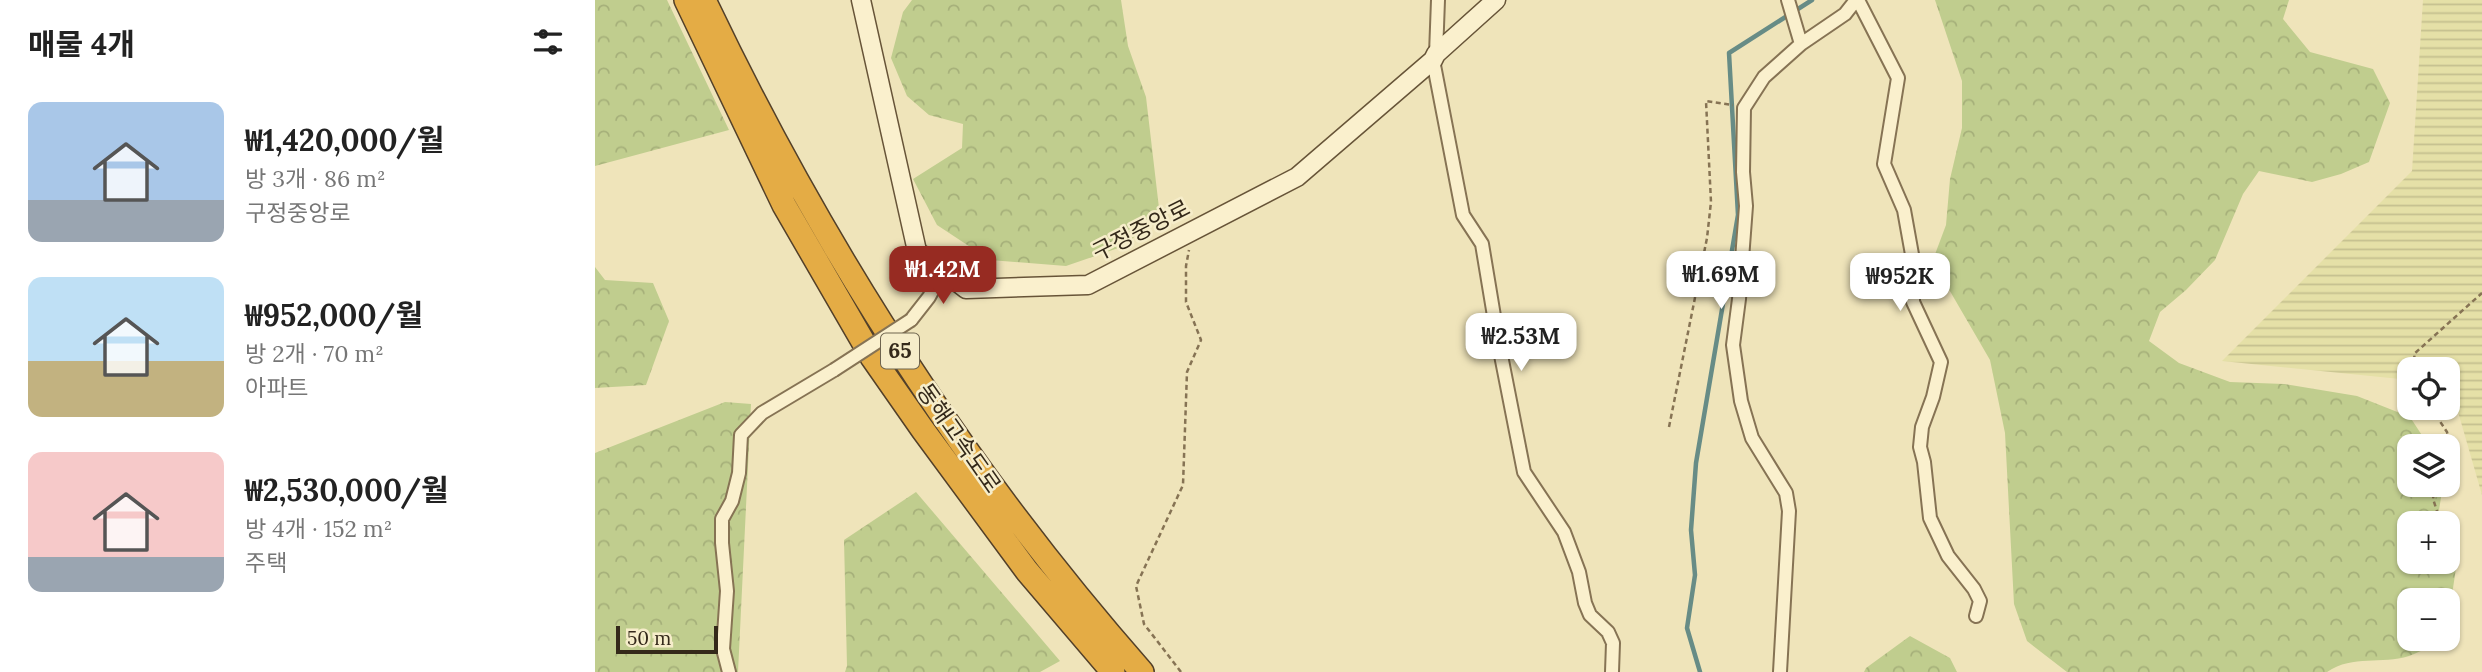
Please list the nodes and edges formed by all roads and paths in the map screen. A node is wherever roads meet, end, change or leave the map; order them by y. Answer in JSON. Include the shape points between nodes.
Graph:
{"nodes":[{"id":1,"x":685,"y":0,"type":"edge"},
{"id":2,"x":704,"y":0,"type":"edge"},
{"id":3,"x":861,"y":0,"type":"edge"},
{"id":4,"x":1438,"y":0,"type":"edge"},
{"id":5,"x":1496,"y":0,"type":"edge"},
{"id":6,"x":1788,"y":0,"type":"edge"},
{"id":7,"x":1857,"y":0,"type":"edge"},
{"id":8,"x":1799,"y":38,"type":"junction"},
{"id":9,"x":1435,"y":57,"type":"junction"},
{"id":10,"x":1738,"y":106,"type":"dead end"},
{"id":11,"x":1192,"y":231,"type":"junction"},
{"id":12,"x":943,"y":271,"type":"junction"},
{"id":13,"x":2482,"y":293,"type":"edge"},
{"id":14,"x":2414,"y":357,"type":"edge"},
{"id":15,"x":1669,"y":427,"type":"dead end"},
{"id":16,"x":1976,"y":616,"type":"dead end"},
{"id":17,"x":729,"y":672,"type":"edge"},
{"id":18,"x":1113,"y":672,"type":"edge"},
{"id":19,"x":1142,"y":672,"type":"edge"},
{"id":20,"x":1181,"y":672,"type":"edge"},
{"id":21,"x":1612,"y":672,"type":"edge"},
{"id":22,"x":1780,"y":672,"type":"edge"}],
"edges":[{"from":1,"to":18,"type":"highway","name":"동해고속도로","number":"65","via":[[784,205],[872,358],[1027,571]]},
{"from":2,"to":19,"type":"highway","name":"동해고속도로","number":"65","via":[[810,205],[911,369],[1039,546]]},
{"from":3,"to":12,"type":"street","name":"구정중앙로","via":[[917,251]]},
{"from":4,"to":9,"type":"street"},
{"from":5,"to":9,"type":"street","name":"구정중앙로"},
{"from":6,"to":8,"type":"street"},
{"from":7,"to":8,"type":"street","via":[[1845,13]]},
{"from":7,"to":16,"type":"street","via":[[1898,78],[1884,164],[1904,211],[1913,260],[1913,302],[1941,362],[1920,447],[1930,518],[1948,556],[1980,601]]},
{"from":8,"to":22,"type":"street","via":[[1744,108],[1745,206],[1733,345],[1752,438],[1786,493],[1789,511]]},
{"from":9,"to":11,"type":"street","name":"구정중앙로","via":[[1297,177]]},
{"from":9,"to":21,"type":"street","via":[[1463,215],[1482,244],[1524,472],[1564,532],[1590,615],[1613,643]]},
{"from":10,"to":15,"type":"path","via":[[1706,101],[1711,202],[1707,238]]},
{"from":11,"to":12,"type":"street","name":"구정중앙로","via":[[1088,285],[966,289]]},
{"from":11,"to":20,"type":"path","via":[[1186,302],[1201,340],[1187,372],[1183,485],[1136,586],[1144,624]]},
{"from":12,"to":17,"type":"street","bridge":true,"via":[[911,320],[762,413],[741,435],[739,473],[722,519],[727,591],[723,649]]},
{"from":13,"to":14,"type":"path"}]}
